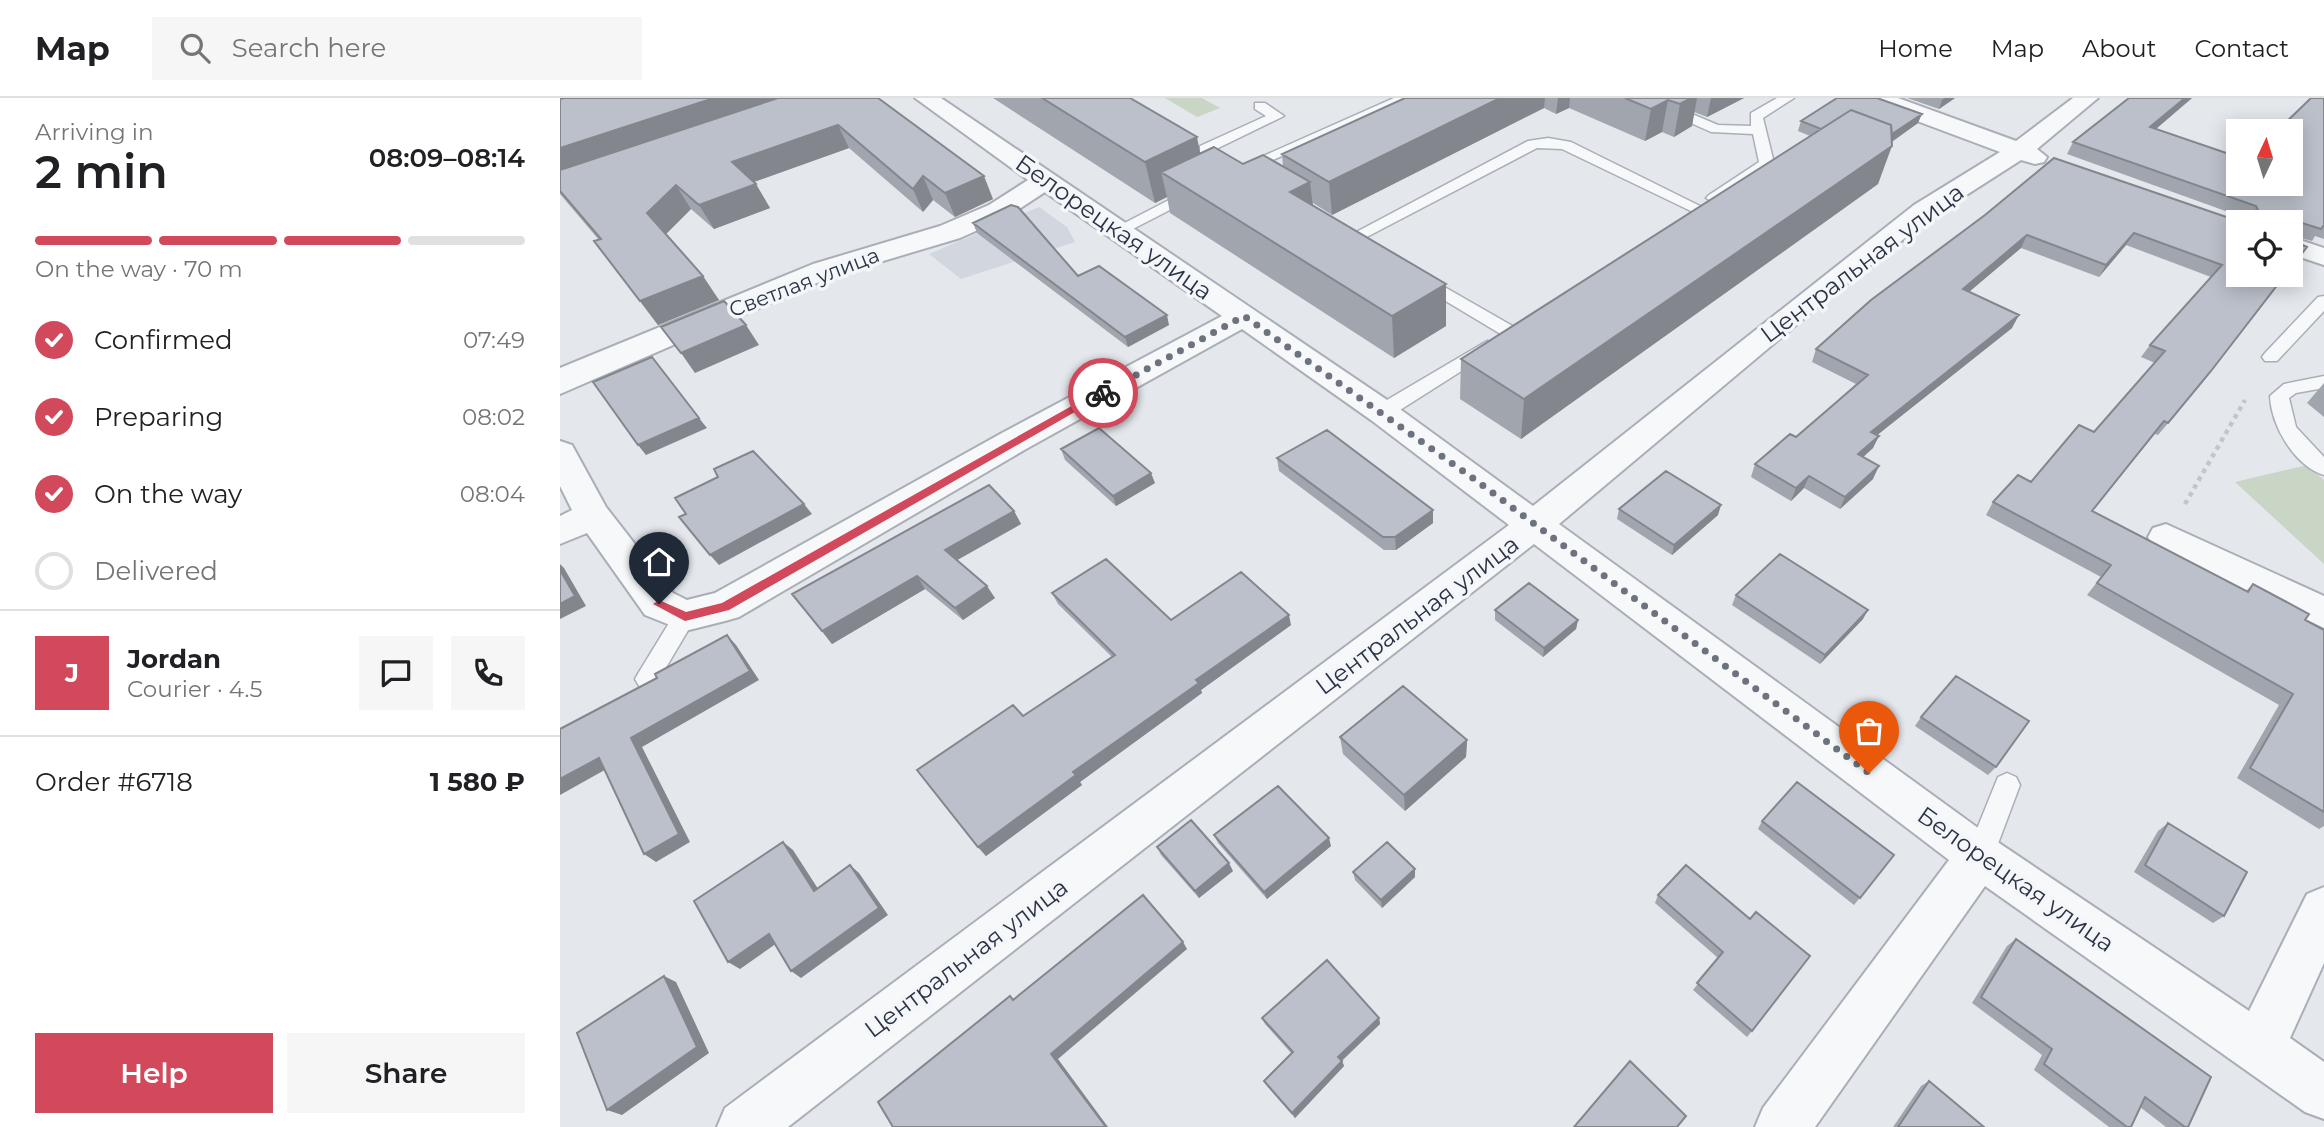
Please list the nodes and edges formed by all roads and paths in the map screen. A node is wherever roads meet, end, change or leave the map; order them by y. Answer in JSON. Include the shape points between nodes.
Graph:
{"nodes":[{"id":1,"x":926,"y":98,"type":"edge"},
{"id":2,"x":1406,"y":98,"type":"edge"},
{"id":3,"x":1642,"y":98,"type":"edge"},
{"id":4,"x":1787,"y":98,"type":"edge"},
{"id":5,"x":1877,"y":98,"type":"edge"},
{"id":6,"x":2087,"y":98,"type":"edge"},
{"id":7,"x":1259,"y":106,"type":"dead end"},
{"id":8,"x":1759,"y":130,"type":"junction"},
{"id":9,"x":1199,"y":146,"type":"joint"},
{"id":10,"x":2019,"y":151,"type":"junction"},
{"id":11,"x":2057,"y":164,"type":"edge"},
{"id":12,"x":1234,"y":172,"type":"junction"},
{"id":13,"x":1046,"y":180,"type":"junction"},
{"id":14,"x":1263,"y":183,"type":"edge"},
{"id":15,"x":1204,"y":187,"type":"edge"},
{"id":16,"x":1698,"y":209,"type":"junction"},
{"id":17,"x":1675,"y":224,"type":"edge"},
{"id":18,"x":1119,"y":230,"type":"junction"},
{"id":19,"x":1347,"y":234,"type":"joint"},
{"id":20,"x":2303,"y":249,"type":"edge"},
{"id":21,"x":1375,"y":251,"type":"edge"},
{"id":22,"x":2324,"y":257,"type":"edge"},
{"id":23,"x":1409,"y":272,"type":"edge"},
{"id":24,"x":2324,"y":301,"type":"edge"},
{"id":25,"x":1244,"y":316,"type":"junction"},
{"id":26,"x":1515,"y":329,"type":"joint"},
{"id":27,"x":2271,"y":357,"type":"joint"},
{"id":28,"x":2324,"y":382,"type":"edge"},
{"id":29,"x":560,"y":384,"type":"edge"},
{"id":30,"x":1382,"y":412,"type":"junction"},
{"id":31,"x":560,"y":453,"type":"edge"},
{"id":32,"x":2324,"y":468,"type":"edge"},
{"id":33,"x":593,"y":515,"type":"junction"},
{"id":34,"x":1536,"y":524,"type":"junction"},
{"id":35,"x":560,"y":531,"type":"edge"},
{"id":36,"x":2166,"y":537,"type":"joint"},
{"id":37,"x":2324,"y":613,"type":"edge"},
{"id":38,"x":685,"y":616,"type":"junction"},
{"id":39,"x":647,"y":679,"type":"dead end"},
{"id":40,"x":2007,"y":785,"type":"dead end"},
{"id":41,"x":1980,"y":856,"type":"junction"},
{"id":42,"x":2324,"y":910,"type":"edge"},
{"id":43,"x":2259,"y":1047,"type":"junction"},
{"id":44,"x":2324,"y":1093,"type":"edge"},
{"id":45,"x":744,"y":1127,"type":"edge"},
{"id":46,"x":1782,"y":1127,"type":"edge"}],
"edges":[{"from":1,"to":13,"type":"street","name":"Белорецкая улица"},
{"from":2,"to":12,"type":"lane"},
{"from":3,"to":8,"type":"lane","via":[[1716,130]]},
{"from":4,"to":8,"type":"lane","via":[[1756,116]]},
{"from":5,"to":10,"type":"street"},
{"from":6,"to":10,"type":"street","name":"Центральная улица"},
{"from":7,"to":9,"type":"lane","via":[[1277,116]]},
{"from":8,"to":16,"type":"lane","via":[[1767,163]]},
{"from":9,"to":12,"type":"lane"},
{"from":10,"to":11,"type":"street"},
{"from":10,"to":34,"type":"street","name":"Центральная улица","via":[[1923,211]]},
{"from":12,"to":14,"type":"lane"},
{"from":13,"to":18,"type":"street","name":"Белорецкая улица"},
{"from":13,"to":29,"type":"street","name":"Светлая улица","via":[[998,211],[950,232],[823,270]]},
{"from":15,"to":18,"type":"lane"},
{"from":16,"to":17,"type":"lane"},
{"from":16,"to":19,"type":"lane","via":[[1566,145],[1548,142],[1533,144]]},
{"from":18,"to":25,"type":"street","name":"Белорецкая улица"},
{"from":19,"to":21,"type":"lane"},
{"from":20,"to":22,"type":"street"},
{"from":23,"to":26,"type":"lane"},
{"from":24,"to":27,"type":"lane"},
{"from":25,"to":30,"type":"street","name":"Белорецкая улица"},
{"from":25,"to":38,"type":"street","via":[[725,606]]},
{"from":26,"to":30,"type":"lane"},
{"from":27,"to":36,"type":"path"},
{"from":28,"to":32,"type":"lane","via":[[2291,388],[2279,396],[2287,429]]},
{"from":30,"to":34,"type":"street","name":"Белорецкая улица"},
{"from":31,"to":33,"type":"street"},
{"from":33,"to":35,"type":"street"},
{"from":33,"to":38,"type":"street","via":[[659,604]]},
{"from":34,"to":41,"type":"street","name":"Белорецкая улица"},
{"from":34,"to":45,"type":"street","name":"Центральная улица"},
{"from":36,"to":37,"type":"street"},
{"from":38,"to":39,"type":"lane"},
{"from":40,"to":41,"type":"lane"},
{"from":41,"to":43,"type":"street","name":"Белорецкая улица"},
{"from":41,"to":46,"type":"street"},
{"from":42,"to":43,"type":"street"},
{"from":43,"to":44,"type":"street","name":"Белорецкая улица"}]}
